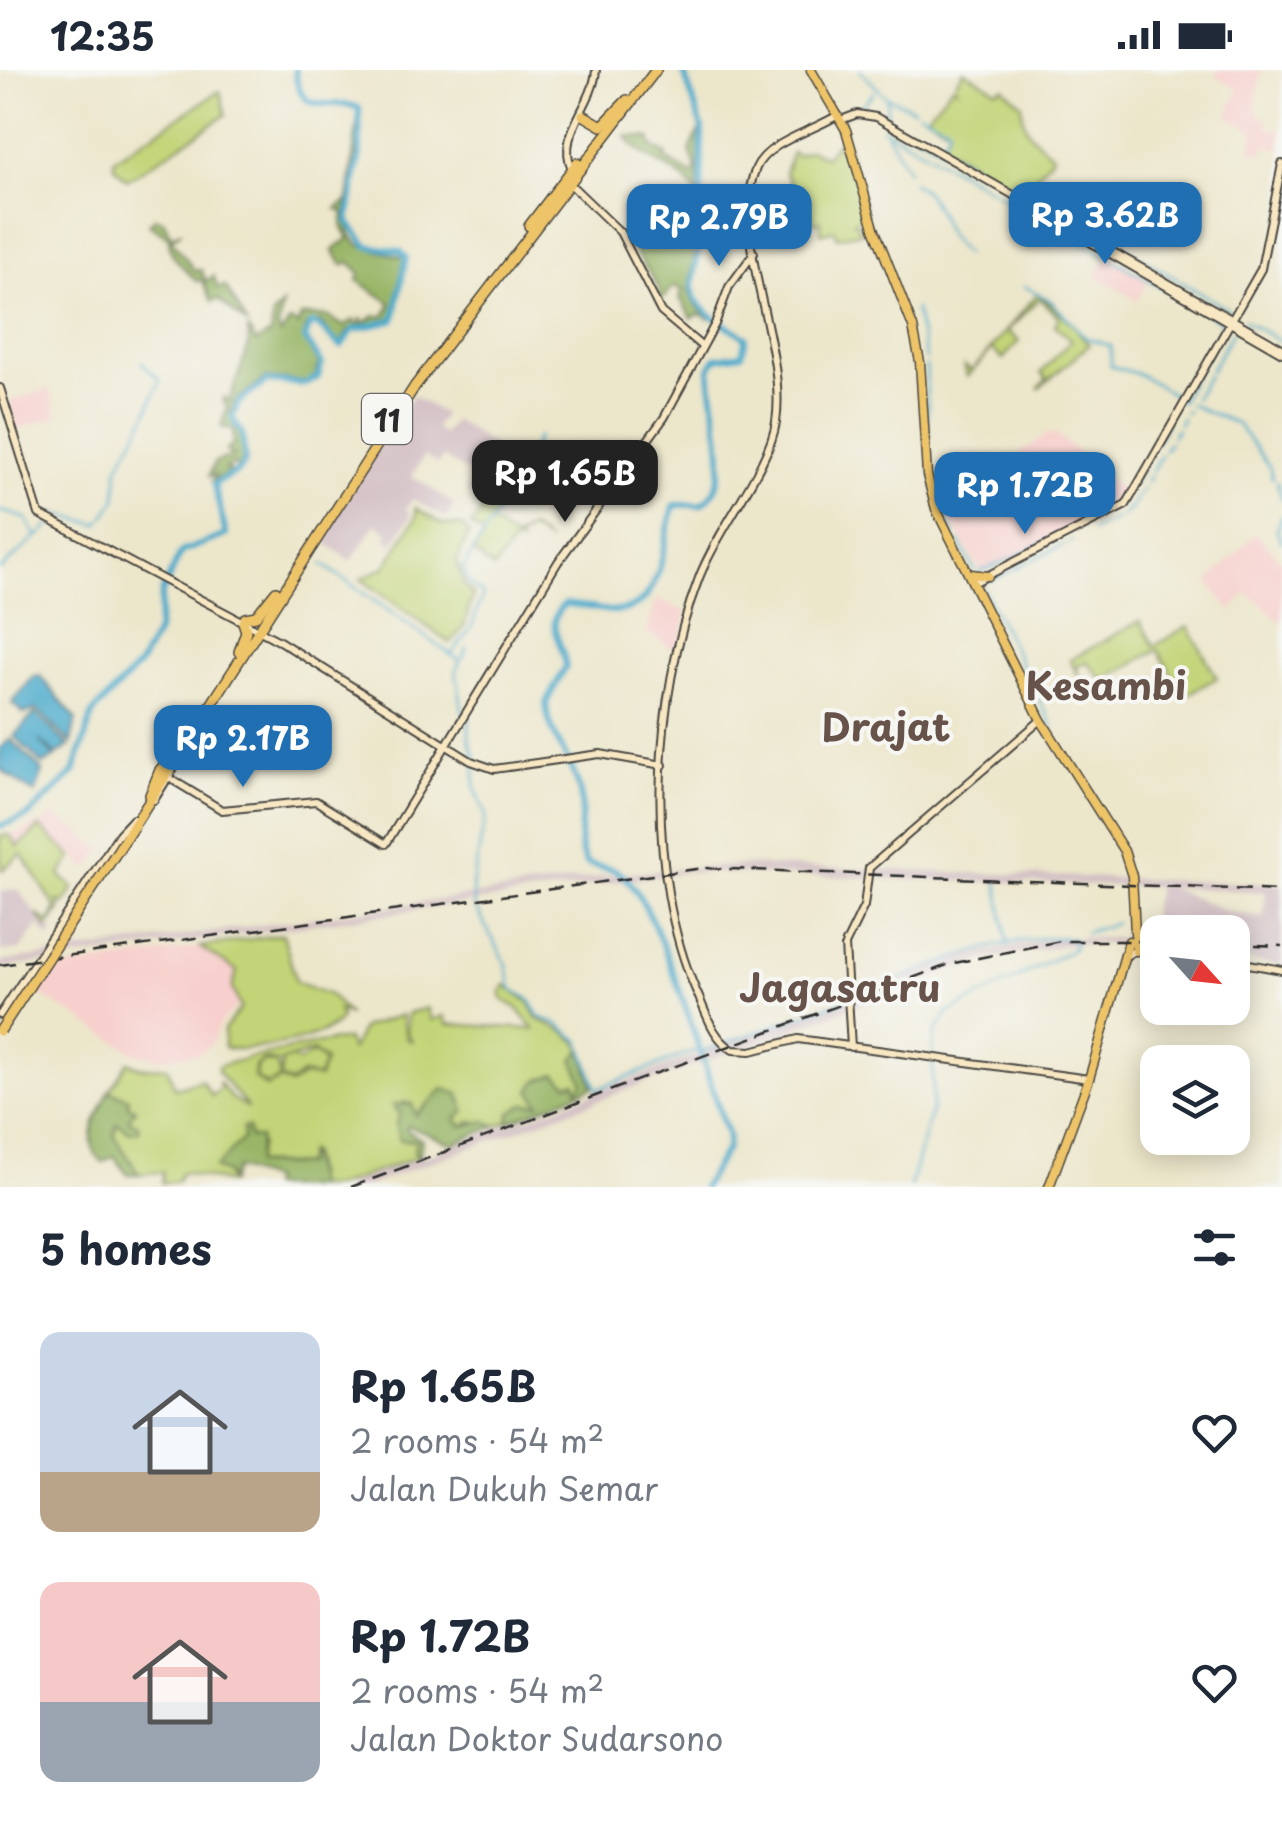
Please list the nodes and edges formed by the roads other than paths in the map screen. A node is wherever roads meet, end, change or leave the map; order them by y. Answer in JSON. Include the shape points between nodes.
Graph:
{"nodes":[{"id":1,"x":596,"y":70,"type":"edge"},
{"id":2,"x":653,"y":70,"type":"edge"},
{"id":3,"x":810,"y":70,"type":"edge"},
{"id":4,"x":627,"y":100,"type":"junction"},
{"id":5,"x":582,"y":115,"type":"junction"},
{"id":6,"x":841,"y":120,"type":"junction"},
{"id":7,"x":1282,"y":164,"type":"edge"},
{"id":8,"x":574,"y":172,"type":"junction"},
{"id":9,"x":754,"y":253,"type":"junction"},
{"id":10,"x":1233,"y":316,"type":"junction"},
{"id":11,"x":700,"y":345,"type":"junction"},
{"id":12,"x":1282,"y":350,"type":"edge"},
{"id":13,"x":0,"y":388,"type":"edge"},
{"id":14,"x":978,"y":577,"type":"junction"},
{"id":15,"x":290,"y":578,"type":"junction"},
{"id":16,"x":276,"y":590,"type":"junction"},
{"id":17,"x":244,"y":620,"type":"junction"},
{"id":18,"x":257,"y":628,"type":"junction"},
{"id":19,"x":270,"y":636,"type":"junction"},
{"id":20,"x":243,"y":650,"type":"junction"},
{"id":21,"x":1041,"y":720,"type":"junction"},
{"id":22,"x":184,"y":746,"type":"junction"},
{"id":23,"x":448,"y":746,"type":"junction"},
{"id":24,"x":663,"y":765,"type":"junction"},
{"id":25,"x":170,"y":780,"type":"junction"},
{"id":26,"x":150,"y":799,"type":"junction"},
{"id":27,"x":134,"y":819,"type":"junction"},
{"id":28,"x":131,"y":830,"type":"junction"},
{"id":29,"x":122,"y":840,"type":"junction"},
{"id":30,"x":1128,"y":862,"type":"junction"},
{"id":31,"x":58,"y":927,"type":"junction"},
{"id":32,"x":68,"y":933,"type":"junction"},
{"id":33,"x":1136,"y":951,"type":"junction"},
{"id":34,"x":1140,"y":951,"type":"edge"},
{"id":35,"x":1126,"y":956,"type":"junction"},
{"id":36,"x":1250,"y":964,"type":"edge"},
{"id":37,"x":1282,"y":970,"type":"edge"},
{"id":38,"x":0,"y":1019,"type":"edge"},
{"id":39,"x":0,"y":1030,"type":"edge"},
{"id":40,"x":0,"y":1038,"type":"edge"},
{"id":41,"x":850,"y":1047,"type":"junction"},
{"id":42,"x":1089,"y":1079,"type":"junction"},
{"id":43,"x":1049,"y":1187,"type":"edge"}],
"edges":[{"from":1,"to":5,"type":"street"},
{"from":2,"to":4,"type":"highway","number":"11"},
{"from":2,"to":8,"type":"highway","number":"11"},
{"from":3,"to":6,"type":"main road"},
{"from":4,"to":5,"type":"highway","via":[[602,126]]},
{"from":4,"to":8,"type":"highway","number":"11"},
{"from":5,"to":8,"type":"street","via":[[566,146]]},
{"from":6,"to":9,"type":"street","via":[[777,148],[758,164],[748,203]]},
{"from":6,"to":10,"type":"street","via":[[881,123]]},
{"from":6,"to":10,"type":"street","via":[[876,117]]},
{"from":6,"to":14,"type":"main road","via":[[915,335],[933,502]]},
{"from":7,"to":10,"type":"street","via":[[1264,260]]},
{"from":8,"to":11,"type":"street","via":[[620,232],[661,312]]},
{"from":8,"to":15,"type":"highway","number":"11","via":[[424,373]]},
{"from":8,"to":16,"type":"highway","number":"11","via":[[415,376]]},
{"from":9,"to":11,"type":"street"},
{"from":9,"to":24,"type":"street","via":[[769,324],[776,422],[761,464],[698,581],[677,663]]},
{"from":10,"to":12,"type":"street"},
{"from":10,"to":12,"type":"street"},
{"from":10,"to":14,"type":"street","via":[[1123,509]]},
{"from":11,"to":23,"type":"street","via":[[668,412],[558,562]]},
{"from":13,"to":17,"type":"street","via":[[35,509]]},
{"from":14,"to":21,"type":"main road"},
{"from":15,"to":18,"type":"highway","number":"11"},
{"from":15,"to":19,"type":"highway","via":[[268,623]]},
{"from":16,"to":17,"type":"highway","via":[[256,616]]},
{"from":16,"to":18,"type":"highway","number":"11"},
{"from":17,"to":18,"type":"street"},
{"from":17,"to":20,"type":"highway"},
{"from":18,"to":19,"type":"street"},
{"from":18,"to":20,"type":"highway","number":"11"},
{"from":19,"to":20,"type":"highway"},
{"from":19,"to":23,"type":"street"},
{"from":20,"to":22,"type":"highway","number":"11"},
{"from":21,"to":30,"type":"main road"},
{"from":21,"to":41,"type":"street","via":[[869,868],[864,906],[844,950]]},
{"from":22,"to":25,"type":"street"},
{"from":22,"to":26,"type":"highway","via":[[160,770]]},
{"from":23,"to":24,"type":"street","via":[[499,769],[578,756]]},
{"from":23,"to":25,"type":"street","via":[[386,844],[316,802],[222,810]]},
{"from":24,"to":41,"type":"street","via":[[662,859],[683,962],[723,1044],[738,1052],[793,1039]]},
{"from":25,"to":26,"type":"street"},
{"from":26,"to":27,"type":"highway"},
{"from":26,"to":28,"type":"highway"},
{"from":27,"to":29,"type":"highway"},
{"from":27,"to":31,"type":"street"},
{"from":28,"to":29,"type":"highway"},
{"from":28,"to":32,"type":"street"},
{"from":29,"to":38,"type":"highway","bridge":true},
{"from":29,"to":39,"type":"highway","bridge":true},
{"from":30,"to":33,"type":"main road"},
{"from":30,"to":35,"type":"main road"},
{"from":31,"to":32,"type":"street","via":[[60,935]]},
{"from":31,"to":38,"type":"street"},
{"from":32,"to":40,"type":"street"},
{"from":33,"to":34,"type":"street"},
{"from":33,"to":35,"type":"street"},
{"from":35,"to":42,"type":"main road"},
{"from":36,"to":37,"type":"street"},
{"from":41,"to":42,"type":"street"},
{"from":42,"to":43,"type":"main road"}]}
